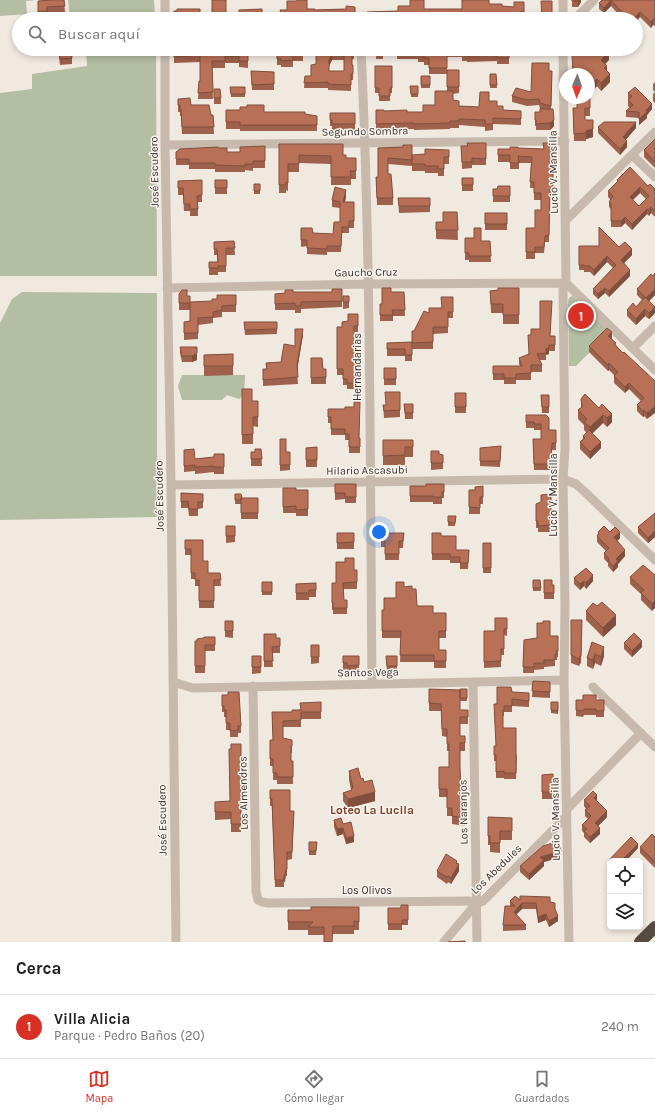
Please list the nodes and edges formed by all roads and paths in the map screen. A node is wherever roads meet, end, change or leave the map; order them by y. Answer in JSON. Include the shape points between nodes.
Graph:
{"nodes":[{"id":1,"x":165,"y":0,"type":"edge"},
{"id":2,"x":563,"y":0,"type":"edge"},
{"id":3,"x":594,"y":0,"type":"edge"},
{"id":4,"x":165,"y":12,"type":"edge"},
{"id":5,"x":563,"y":12,"type":"edge"},
{"id":6,"x":582,"y":12,"type":"edge"},
{"id":7,"x":165,"y":56,"type":"edge"},
{"id":8,"x":362,"y":56,"type":"edge"},
{"id":9,"x":563,"y":56,"type":"edge"},
{"id":10,"x":655,"y":132,"type":"edge"},
{"id":11,"x":564,"y":141,"type":"junction"},
{"id":12,"x":366,"y":143,"type":"junction"},
{"id":13,"x":165,"y":145,"type":"junction"},
{"id":14,"x":632,"y":155,"type":"junction"},
{"id":15,"x":655,"y":177,"type":"edge"},
{"id":16,"x":566,"y":220,"type":"junction"},
{"id":17,"x":566,"y":283,"type":"junction"},
{"id":18,"x":369,"y":284,"type":"junction"},
{"id":19,"x":167,"y":288,"type":"junction"},
{"id":20,"x":655,"y":326,"type":"edge"},
{"id":21,"x":633,"y":348,"type":"junction"},
{"id":22,"x":655,"y":370,"type":"edge"},
{"id":23,"x":563,"y":479,"type":"junction"},
{"id":24,"x":370,"y":482,"type":"junction"},
{"id":25,"x":171,"y":485,"type":"junction"},
{"id":26,"x":655,"y":560,"type":"edge"},
{"id":27,"x":564,"y":680,"type":"junction"},
{"id":28,"x":173,"y":682,"type":"junction"},
{"id":29,"x":473,"y":682,"type":"junction"},
{"id":30,"x":372,"y":684,"type":"junction"},
{"id":31,"x":253,"y":686,"type":"junction"},
{"id":32,"x":593,"y":687,"type":"dead end"},
{"id":33,"x":641,"y":733,"type":"junction"},
{"id":34,"x":655,"y":747,"type":"edge"},
{"id":35,"x":567,"y":812,"type":"junction"},
{"id":36,"x":258,"y":900,"type":"joint"},
{"id":37,"x":476,"y":904,"type":"junction"},
{"id":38,"x":655,"y":927,"type":"edge"},
{"id":39,"x":176,"y":942,"type":"edge"},
{"id":40,"x":444,"y":942,"type":"edge"},
{"id":41,"x":477,"y":942,"type":"edge"},
{"id":42,"x":569,"y":942,"type":"edge"},
{"id":43,"x":640,"y":942,"type":"edge"}],
"edges":[{"from":1,"to":4,"type":"street"},
{"from":2,"to":5,"type":"street"},
{"from":3,"to":6,"type":"street"},
{"from":7,"to":13,"type":"street","name":"José Escudero"},
{"from":8,"to":12,"type":"street","name":"Hernandarias"},
{"from":9,"to":11,"type":"street","name":"Lucio V. Mansilla"},
{"from":10,"to":14,"type":"street"},
{"from":11,"to":12,"type":"street","name":"Segundo Sombra"},
{"from":11,"to":16,"type":"street","name":"Lucio V. Mansilla"},
{"from":12,"to":13,"type":"street","name":"Segundo Sombra"},
{"from":12,"to":18,"type":"street","name":"Hernandarias"},
{"from":13,"to":19,"type":"street","name":"José Escudero"},
{"from":14,"to":15,"type":"street"},
{"from":14,"to":16,"type":"street"},
{"from":16,"to":17,"type":"street","name":"Lucio V. Mansilla"},
{"from":17,"to":18,"type":"street","name":"Gaucho Cruz"},
{"from":17,"to":21,"type":"street"},
{"from":17,"to":23,"type":"street","name":"Lucio V. Mansilla","via":[[563,290]]},
{"from":18,"to":19,"type":"street","name":"Gaucho Cruz"},
{"from":18,"to":24,"type":"street","name":"Hernandarias"},
{"from":19,"to":25,"type":"street","name":"José Escudero"},
{"from":20,"to":21,"type":"street"},
{"from":21,"to":22,"type":"street"},
{"from":23,"to":24,"type":"street","name":"Hilario Ascasubi"},
{"from":23,"to":26,"type":"street","via":[[576,484]]},
{"from":23,"to":27,"type":"street","name":"Lucio V. Mansilla"},
{"from":24,"to":25,"type":"street","name":"Hilario Ascasubi"},
{"from":24,"to":30,"type":"street","name":"Hernandarias"},
{"from":25,"to":28,"type":"street","name":"José Escudero"},
{"from":27,"to":29,"type":"street","name":"Santos Vega"},
{"from":27,"to":35,"type":"street","name":"Lucio V. Mansilla"},
{"from":28,"to":31,"type":"street","name":"Santos Vega","via":[[194,688]]},
{"from":28,"to":39,"type":"street","name":"José Escudero"},
{"from":29,"to":30,"type":"street","name":"Santos Vega"},
{"from":29,"to":37,"type":"street","name":"Los Naranjos"},
{"from":30,"to":31,"type":"street","name":"Santos Vega"},
{"from":31,"to":36,"type":"street","name":"Los Almendros"},
{"from":32,"to":33,"type":"street"},
{"from":33,"to":34,"type":"street"},
{"from":33,"to":35,"type":"street","name":"Los Abedules"},
{"from":35,"to":37,"type":"street","name":"Los Abedules","via":[[483,901]]},
{"from":35,"to":42,"type":"street","name":"Lucio V. Mansilla"},
{"from":36,"to":37,"type":"street","name":"Los Olivos","via":[[268,903],[469,901]]},
{"from":37,"to":40,"type":"street","name":"Los Abedules"},
{"from":37,"to":41,"type":"street","name":"Los Naranjos"},
{"from":38,"to":43,"type":"highway"}]}
